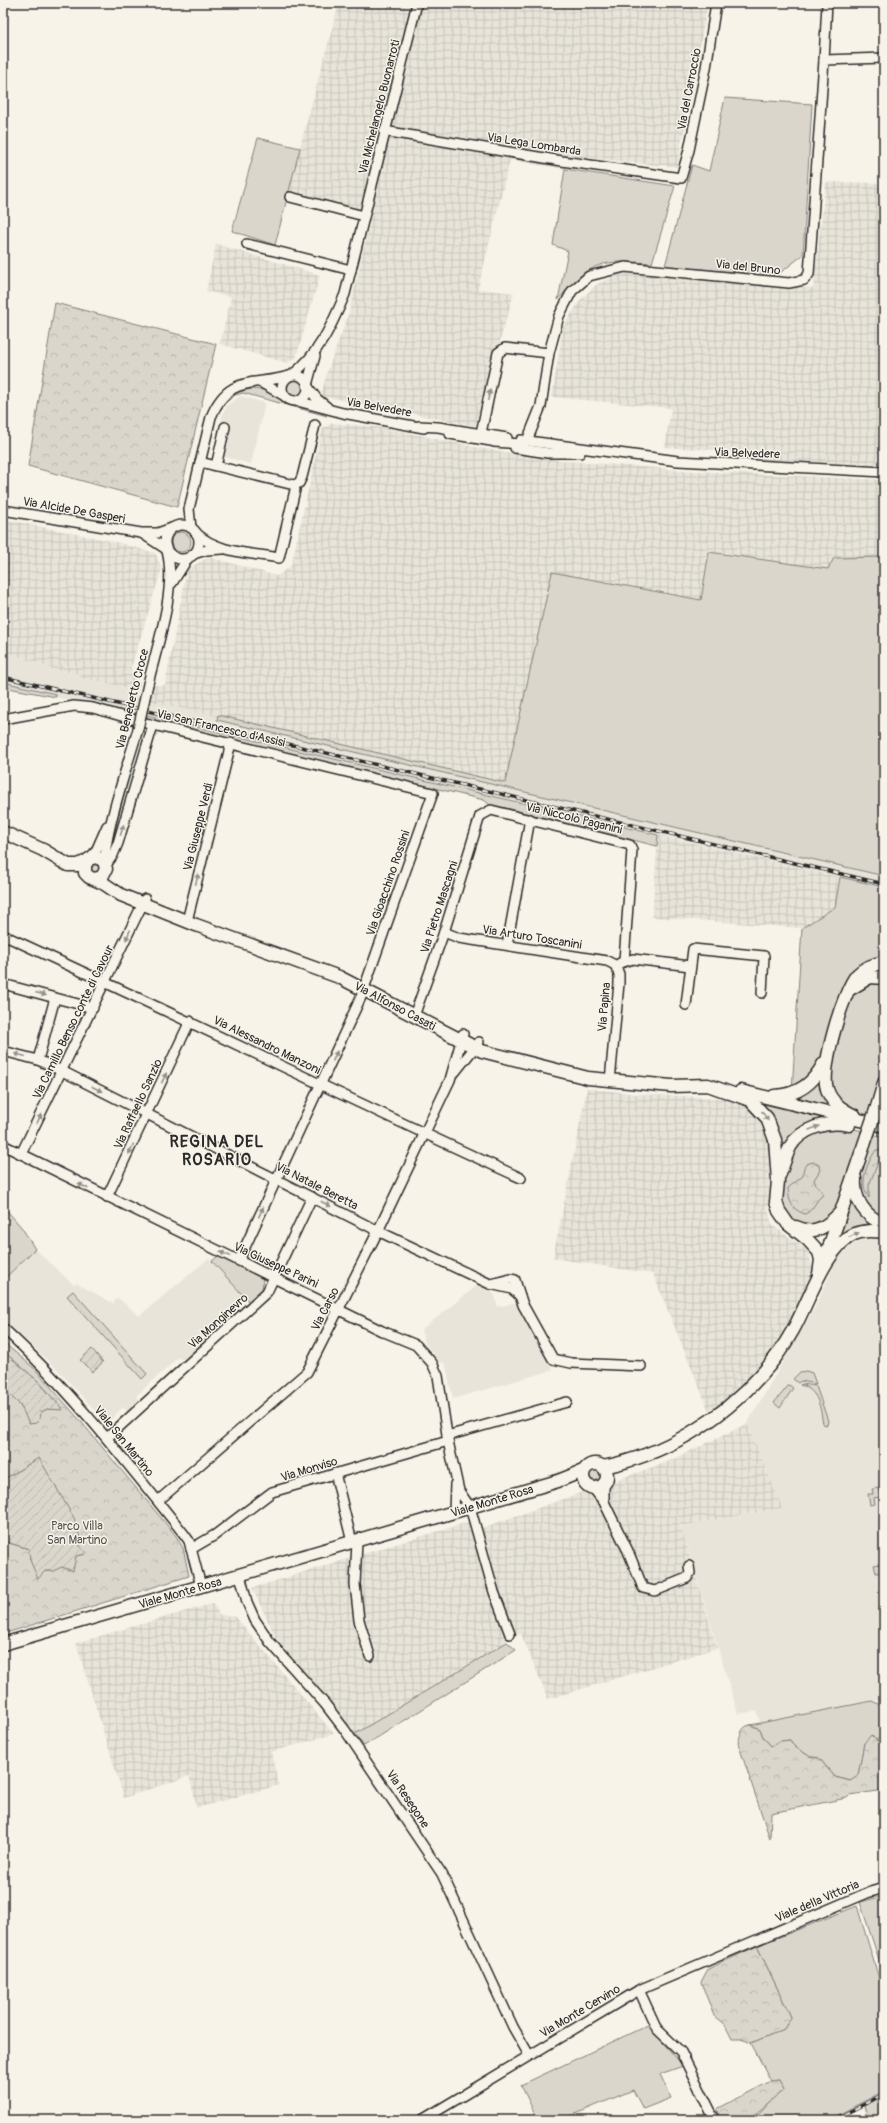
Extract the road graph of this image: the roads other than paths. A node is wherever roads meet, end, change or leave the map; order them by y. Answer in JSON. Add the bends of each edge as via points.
{"nodes":[{"id":1,"x":416,"y":3,"type":"edge"},
{"id":2,"x":716,"y":3,"type":"edge"},
{"id":3,"x":827,"y":3,"type":"edge"},
{"id":4,"x":884,"y":58,"type":"edge"},
{"id":5,"x":824,"y":60,"type":"junction"},
{"id":6,"x":384,"y":131,"type":"junction"},
{"id":7,"x":680,"y":178,"type":"joint"},
{"id":8,"x":290,"y":197,"type":"dead end"},
{"id":9,"x":364,"y":216,"type":"junction"},
{"id":10,"x":247,"y":244,"type":"dead end"},
{"id":11,"x":351,"y":270,"type":"junction"},
{"id":12,"x":318,"y":349,"type":"junction"},
{"id":13,"x":549,"y":354,"type":"junction"},
{"id":14,"x":290,"y":376,"type":"junction"},
{"id":15,"x":260,"y":382,"type":"junction"},
{"id":16,"x":308,"y":386,"type":"junction"},
{"id":17,"x":285,"y":396,"type":"junction"},
{"id":18,"x":297,"y":401,"type":"junction"},
{"id":19,"x":334,"y":411,"type":"junction"},
{"id":20,"x":315,"y":425,"type":"dead end"},
{"id":21,"x":419,"y":426,"type":"junction"},
{"id":22,"x":225,"y":427,"type":"dead end"},
{"id":23,"x":481,"y":433,"type":"junction"},
{"id":24,"x":462,"y":436,"type":"junction"},
{"id":25,"x":527,"y":441,"type":"junction"},
{"id":26,"x":494,"y":442,"type":"junction"},
{"id":27,"x":561,"y":453,"type":"junction"},
{"id":28,"x":609,"y":453,"type":"junction"},
{"id":29,"x":200,"y":462,"type":"junction"},
{"id":30,"x":216,"y":466,"type":"junction"},
{"id":31,"x":884,"y":472,"type":"edge"},
{"id":32,"x":295,"y":490,"type":"dead end"},
{"id":33,"x":189,"y":509,"type":"junction"},
{"id":34,"x":3,"y":510,"type":"edge"},
{"id":35,"x":174,"y":527,"type":"junction"},
{"id":36,"x":193,"y":530,"type":"junction"},
{"id":37,"x":141,"y":533,"type":"junction"},
{"id":38,"x":224,"y":548,"type":"junction"},
{"id":39,"x":167,"y":550,"type":"junction"},
{"id":40,"x":190,"y":556,"type":"junction"},
{"id":41,"x":171,"y":584,"type":"junction"},
{"id":42,"x":3,"y":719,"type":"edge"},
{"id":43,"x":154,"y":725,"type":"junction"},
{"id":44,"x":231,"y":743,"type":"junction"},
{"id":45,"x":432,"y":793,"type":"joint"},
{"id":46,"x":491,"y":810,"type":"joint"},
{"id":47,"x":112,"y":818,"type":"junction"},
{"id":48,"x":530,"y":819,"type":"junction"},
{"id":49,"x":3,"y":832,"type":"edge"},
{"id":50,"x":3,"y":841,"type":"edge"},
{"id":51,"x":88,"y":860,"type":"junction"},
{"id":52,"x":106,"y":867,"type":"junction"},
{"id":53,"x":91,"y":878,"type":"junction"},
{"id":54,"x":143,"y":902,"type":"junction"},
{"id":55,"x":188,"y":917,"type":"junction"},
{"id":56,"x":444,"y":932,"type":"junction"},
{"id":57,"x":3,"y":935,"type":"edge"},
{"id":58,"x":507,"y":945,"type":"junction"},
{"id":59,"x":624,"y":961,"type":"junction"},
{"id":60,"x":884,"y":962,"type":"edge"},
{"id":61,"x":615,"y":965,"type":"junction"},
{"id":62,"x":690,"y":966,"type":"junction"},
{"id":63,"x":884,"y":978,"type":"edge"},
{"id":64,"x":106,"y":982,"type":"junction"},
{"id":65,"x":3,"y":984,"type":"edge"},
{"id":66,"x":365,"y":985,"type":"junction"},
{"id":67,"x":848,"y":991,"type":"junction"},
{"id":68,"x":762,"y":993,"type":"dead end"},
{"id":69,"x":55,"y":998,"type":"junction"},
{"id":70,"x":686,"y":1005,"type":"dead end"},
{"id":71,"x":93,"y":1008,"type":"junction"},
{"id":72,"x":415,"y":1012,"type":"junction"},
{"id":73,"x":190,"y":1021,"type":"junction"},
{"id":74,"x":463,"y":1038,"type":"junction"},
{"id":75,"x":477,"y":1044,"type":"junction"},
{"id":76,"x":3,"y":1051,"type":"edge"},
{"id":77,"x":827,"y":1058,"type":"junction"},
{"id":78,"x":38,"y":1060,"type":"junction"},
{"id":79,"x":62,"y":1071,"type":"junction"},
{"id":80,"x":610,"y":1078,"type":"junction"},
{"id":81,"x":450,"y":1080,"type":"junction"},
{"id":82,"x":322,"y":1085,"type":"junction"},
{"id":83,"x":708,"y":1085,"type":"junction"},
{"id":84,"x":884,"y":1085,"type":"edge"},
{"id":85,"x":766,"y":1096,"type":"junction"},
{"id":86,"x":147,"y":1114,"type":"junction"},
{"id":87,"x":884,"y":1126,"type":"edge"},
{"id":88,"x":867,"y":1129,"type":"junction"},
{"id":89,"x":424,"y":1134,"type":"junction"},
{"id":90,"x":884,"y":1135,"type":"edge"},
{"id":91,"x":3,"y":1145,"type":"edge"},
{"id":92,"x":21,"y":1154,"type":"junction"},
{"id":93,"x":857,"y":1164,"type":"junction"},
{"id":94,"x":277,"y":1178,"type":"junction"},
{"id":95,"x":521,"y":1178,"type":"dead end"},
{"id":96,"x":778,"y":1181,"type":"junction"},
{"id":97,"x":107,"y":1197,"type":"junction"},
{"id":98,"x":312,"y":1197,"type":"junction"},
{"id":99,"x":842,"y":1210,"type":"junction"},
{"id":100,"x":788,"y":1224,"type":"junction"},
{"id":101,"x":884,"y":1224,"type":"edge"},
{"id":102,"x":378,"y":1231,"type":"junction"},
{"id":103,"x":884,"y":1232,"type":"edge"},
{"id":104,"x":239,"y":1260,"type":"junction"},
{"id":105,"x":820,"y":1274,"type":"junction"},
{"id":106,"x":273,"y":1276,"type":"junction"},
{"id":107,"x":339,"y":1308,"type":"junction"},
{"id":108,"x":3,"y":1328,"type":"edge"},
{"id":109,"x":641,"y":1366,"type":"dead end"},
{"id":110,"x":566,"y":1402,"type":"dead end"},
{"id":111,"x":107,"y":1438,"type":"junction"},
{"id":112,"x":447,"y":1438,"type":"junction"},
{"id":113,"x":583,"y":1471,"type":"junction"},
{"id":114,"x":335,"y":1473,"type":"junction"},
{"id":115,"x":455,"y":1474,"type":"junction"},
{"id":116,"x":599,"y":1480,"type":"junction"},
{"id":117,"x":558,"y":1481,"type":"junction"},
{"id":118,"x":158,"y":1501,"type":"junction"},
{"id":119,"x":470,"y":1507,"type":"junction"},
{"id":120,"x":454,"y":1512,"type":"junction"},
{"id":121,"x":354,"y":1542,"type":"junction"},
{"id":122,"x":191,"y":1550,"type":"junction"},
{"id":123,"x":689,"y":1566,"type":"dead end"},
{"id":124,"x":240,"y":1575,"type":"junction"},
{"id":125,"x":201,"y":1586,"type":"junction"},
{"id":126,"x":510,"y":1634,"type":"dead end"},
{"id":127,"x":3,"y":1644,"type":"edge"},
{"id":128,"x":370,"y":1656,"type":"dead end"},
{"id":129,"x":884,"y":1888,"type":"edge"},
{"id":130,"x":760,"y":1938,"type":"joint"},
{"id":131,"x":639,"y":1990,"type":"junction"},
{"id":132,"x":529,"y":2055,"type":"junction"},
{"id":133,"x":422,"y":2120,"type":"edge"},
{"id":134,"x":715,"y":2120,"type":"edge"}],
"edges":[{"from":1,"to":6,"type":"street","name":"Via Michelangelo Buonarroti"},
{"from":2,"to":7,"type":"street","name":"Via del Carroccio","via":[[703,83],[689,150]]},
{"from":3,"to":5,"type":"street","name":"Via del Bruno"},
{"from":4,"to":5,"type":"street"},
{"from":5,"to":13,"type":"street","name":"Via del Bruno","via":[[809,274],[804,280],[789,283],[625,267],[606,271],[589,276],[570,295],[559,316]]},
{"from":6,"to":7,"type":"street","name":"Via Lega Lombarda"},
{"from":6,"to":9,"type":"street","name":"Via Michelangelo Buonarroti"},
{"from":8,"to":9,"type":"street"},
{"from":9,"to":11,"type":"street","name":"Via Michelangelo Buonarroti"},
{"from":10,"to":11,"type":"street"},
{"from":11,"to":12,"type":"street","name":"Via Michelangelo Buonarroti","via":[[335,319]]},
{"from":12,"to":14,"type":"street","name":"Via Michelangelo Buonarroti"},
{"from":12,"to":16,"type":"street","name":"Via Michelangelo Buonarroti","via":[[310,369]]},
{"from":23,"to":13,"type":"street","one_way":true,"via":[[498,353],[505,348]]},
{"from":13,"to":25,"type":"street","name":"Via del Bruno","via":[[541,406]]},
{"from":14,"to":15,"type":"street"},
{"from":14,"to":16,"type":"street","via":[[300,376]]},
{"from":14,"to":17,"type":"street","via":[[282,384]]},
{"from":15,"to":17,"type":"street"},
{"from":15,"to":29,"type":"street","via":[[234,386],[224,394],[211,417]]},
{"from":16,"to":18,"type":"street","via":[[305,396]]},
{"from":16,"to":19,"type":"street","name":"Via Belvedere","via":[[320,402]]},
{"from":17,"to":18,"type":"street"},
{"from":18,"to":19,"type":"street","name":"Via Belvedere"},
{"from":19,"to":21,"type":"street","name":"Via Belvedere"},
{"from":20,"to":30,"type":"street","via":[[299,483],[294,485]]},
{"from":21,"to":23,"type":"street","name":"Via Belvedere"},
{"from":21,"to":24,"type":"street","name":"Via Belvedere"},
{"from":22,"to":30,"type":"street"},
{"from":23,"to":24,"type":"street","name":"Via Belvedere","via":[[476,436]]},
{"from":23,"to":25,"type":"street","name":"Via Belvedere"},
{"from":24,"to":26,"type":"street","name":"Via Belvedere"},
{"from":25,"to":26,"type":"street","via":[[522,444]]},
{"from":25,"to":27,"type":"street","via":[[532,446]]},
{"from":25,"to":28,"type":"street","name":"Via Belvedere"},
{"from":26,"to":27,"type":"street","name":"Via Belvedere","via":[[531,451]]},
{"from":27,"to":28,"type":"street","name":"Via Belvedere"},
{"from":28,"to":31,"type":"street","name":"Via Belvedere","via":[[690,462]]},
{"from":29,"to":30,"type":"street"},
{"from":29,"to":33,"type":"street"},
{"from":32,"to":38,"type":"street","via":[[279,558]]},
{"from":33,"to":35,"type":"street"},
{"from":33,"to":36,"type":"street"},
{"from":34,"to":37,"type":"street","name":"Via Alcide De Gasperi"},
{"from":35,"to":36,"type":"street","via":[[182,525]]},
{"from":35,"to":37,"type":"street","name":"Via Alcide De Gasperi","via":[[158,532]]},
{"from":35,"to":39,"type":"street","via":[[168,532],[165,540]]},
{"from":36,"to":38,"type":"street","via":[[201,537]]},
{"from":36,"to":40,"type":"street","via":[[198,545]]},
{"from":37,"to":39,"type":"street","name":"Via Alcide De Gasperi"},
{"from":38,"to":40,"type":"street","via":[[206,550]]},
{"from":39,"to":40,"type":"street","via":[[179,559]]},
{"from":39,"to":41,"type":"street","name":"Via Benedetto Croce","via":[[171,565]]},
{"from":40,"to":41,"type":"street","name":"Via Benedetto Croce"},
{"from":41,"to":47,"type":"street","name":"Via Benedetto Croce","bridge":true,"via":[[138,729]]},
{"from":42,"to":43,"type":"street","name":"Via San Francesco d'Assisi","via":[[74,706],[113,712]]},
{"from":43,"to":44,"type":"street","name":"Via San Francesco d'Assisi"},
{"from":52,"to":43,"type":"street","one_way":true,"via":[[118,843]]},
{"from":44,"to":45,"type":"street","name":"Via San Francesco d'Assisi"},
{"from":55,"to":44,"type":"street","name":"Via Giuseppe Verdi","one_way":true},
{"from":45,"to":66,"type":"street","name":"Via Gioacchino Rossini"},
{"from":46,"to":48,"type":"street","name":"Via Niccolò Paganini"},
{"from":46,"to":56,"type":"street","name":"Via Pietro Mascagni","via":[[480,816]]},
{"from":47,"to":51,"type":"street","name":"Via Benedetto Croce","via":[[96,851]]},
{"from":47,"to":52,"type":"street","name":"Via Benedetto Croce","via":[[105,855]]},
{"from":48,"to":58,"type":"street"},
{"from":48,"to":59,"type":"street","name":"Via Niccolò Paganini","via":[[630,845],[632,850]]},
{"from":49,"to":51,"type":"main road","via":[[68,865],[78,865]]},
{"from":50,"to":53,"type":"main road","name":"Via Alfonso Casati"},
{"from":51,"to":52,"type":"main road","via":[[99,858]]},
{"from":51,"to":53,"type":"main road","via":[[84,869]]},
{"from":52,"to":53,"type":"main road","via":[[102,877]]},
{"from":52,"to":54,"type":"main road","name":"Via Alfonso Casati","via":[[110,878],[118,886]]},
{"from":53,"to":54,"type":"main road","name":"Via Alfonso Casati","via":[[117,893]]},
{"from":54,"to":55,"type":"main road","name":"Via Alfonso Casati"},
{"from":54,"to":64,"type":"street","name":"Via Camillo Benso conte di Cavour","one_way":true},
{"from":54,"to":66,"type":"main road","name":"Via Alfonso Casati","via":[[209,930]]},
{"from":55,"to":66,"type":"main road","name":"Via Alfonso Casati","via":[[323,963]]},
{"from":56,"to":58,"type":"street","name":"Via Arturo Toscanini","via":[[459,938]]},
{"from":56,"to":72,"type":"street","name":"Via Pietro Mascagni"},
{"from":57,"to":64,"type":"street","name":"Via Alessandro Manzoni"},
{"from":58,"to":61,"type":"street","name":"Via Arturo Toscanini","via":[[607,961]]},
{"from":59,"to":61,"type":"street","name":"Via Papina"},
{"from":59,"to":62,"type":"street","name":"Via Papina","via":[[633,959]]},
{"from":60,"to":67,"type":"main road","via":[[859,973]]},
{"from":61,"to":80,"type":"street","name":"Via Papina","via":[[619,983]]},
{"from":62,"to":68,"type":"street","via":[[692,949],[764,956]]},
{"from":62,"to":70,"type":"street"},
{"from":63,"to":67,"type":"main road","via":[[870,977]]},
{"from":64,"to":71,"type":"street","name":"Via Camillo Benso conte di Cavour"},
{"from":64,"to":73,"type":"street","name":"Via Alessandro Manzoni"},
{"from":65,"to":69,"type":"street","one_way":true},
{"from":66,"to":72,"type":"main road","name":"Via Alfonso Casati"},
{"from":82,"to":66,"type":"street","name":"Via Gioacchino Rossini","one_way":true},
{"from":67,"to":77,"type":"main road"},
{"from":69,"to":71,"type":"street"},
{"from":69,"to":78,"type":"street"},
{"from":71,"to":79,"type":"street","name":"Via Camillo Benso conte di Cavour"},
{"from":72,"to":74,"type":"main road","name":"Via Alfonso Casati"},
{"from":73,"to":82,"type":"street","name":"Via Alessandro Manzoni"},
{"from":86,"to":73,"type":"street","name":"Via Raffaello Sanzio","one_way":true},
{"from":74,"to":75,"type":"main road","name":"Via Alfonso Casati"},
{"from":74,"to":81,"type":"street","name":"Via Carso"},
{"from":75,"to":80,"type":"main road","name":"Via Alfonso Casati","via":[[499,1056],[566,1074]]},
{"from":75,"to":81,"type":"street","name":"Via Carso"},
{"from":78,"to":76,"type":"street","name":"Via Natale Beretta","one_way":true},
{"from":77,"to":85,"type":"main road","via":[[816,1077],[802,1089],[789,1094]]},
{"from":77,"to":88,"type":"main road","via":[[825,1078],[830,1097]]},
{"from":78,"to":79,"type":"street","name":"Via Natale Beretta"},
{"from":79,"to":86,"type":"street","name":"Via Natale Beretta","one_way":true},
{"from":92,"to":79,"type":"street","name":"Via Camillo Benso conte di Cavour","one_way":true},
{"from":80,"to":83,"type":"main road","name":"Via Alfonso Casati","via":[[672,1086]]},
{"from":81,"to":89,"type":"street","name":"Via Carso"},
{"from":82,"to":89,"type":"street","name":"Via Alessandro Manzoni"},
{"from":82,"to":94,"type":"street","name":"Via Gioacchino Rossini"},
{"from":83,"to":85,"type":"main road","name":"Via Alfonso Casati"},
{"from":83,"to":96,"type":"main road","one_way":true,"via":[[750,1100],[767,1118],[775,1140]]},
{"from":84,"to":88,"type":"main road","bridge":true},
{"from":85,"to":88,"type":"main road","name":"Via Alfonso Casati","via":[[844,1118]]},
{"from":86,"to":94,"type":"street","name":"Via Natale Beretta"},
{"from":86,"to":97,"type":"street","name":"Via Raffaello Sanzio","one_way":true},
{"from":87,"to":88,"type":"main road"},
{"from":88,"to":90,"type":"main road"},
{"from":88,"to":93,"type":"main road"},
{"from":96,"to":88,"type":"main road","one_way":true,"via":[[791,1146],[808,1130],[834,1123]]},
{"from":89,"to":95,"type":"street","name":"Via Alessandro Manzoni"},
{"from":89,"to":102,"type":"street","name":"Via Carso"},
{"from":91,"to":92,"type":"street","name":"Via Giuseppe Parini"},
{"from":97,"to":92,"type":"street","name":"Via Giuseppe Parini","one_way":true},
{"from":93,"to":99,"type":"main road"},
{"from":93,"to":101,"type":"main road","via":[[855,1189],[860,1205],[874,1220]]},
{"from":94,"to":98,"type":"street","name":"Via Natale Beretta"},
{"from":104,"to":94,"type":"street","name":"Via Gioacchino Rossini","one_way":true},
{"from":96,"to":100,"type":"main road","via":[[776,1202]]},
{"from":104,"to":97,"type":"street","name":"Via Giuseppe Parini","one_way":true},
{"from":98,"to":102,"type":"street","name":"Via Natale Beretta","one_way":true},
{"from":98,"to":106,"type":"street","name":"Via Monginevro"},
{"from":99,"to":100,"type":"main road","via":[[828,1225],[818,1230],[800,1230]]},
{"from":99,"to":105,"type":"main road"},
{"from":100,"to":105,"type":"main road","via":[[819,1252]]},
{"from":102,"to":107,"type":"street","name":"Via Carso"},
{"from":102,"to":109,"type":"street","name":"Via Natale Beretta","via":[[490,1284],[512,1289],[520,1296],[553,1359]]},
{"from":105,"to":103,"type":"main road","one_way":true,"via":[[838,1247],[849,1237],[863,1232]]},
{"from":104,"to":106,"type":"street","name":"Via Giuseppe Parini"},
{"from":105,"to":116,"type":"main road","name":"Viale Monte Rosa","via":[[792,1332],[762,1374],[735,1402],[684,1437],[626,1462]]},
{"from":106,"to":107,"type":"street","name":"Via Giuseppe Parini"},
{"from":106,"to":111,"type":"street","name":"Via Monginevro","via":[[267,1292]]},
{"from":107,"to":112,"type":"street","name":"Via Giuseppe Parini","via":[[382,1331],[410,1342],[423,1352],[438,1376]]},
{"from":107,"to":118,"type":"street","name":"Via Carso","via":[[307,1372]]},
{"from":108,"to":111,"type":"street","name":"Viale San Martino","via":[[39,1361]]},
{"from":110,"to":112,"type":"street","name":"Via Monviso"},
{"from":111,"to":118,"type":"street","name":"Viale San Martino"},
{"from":112,"to":114,"type":"street","name":"Via Monviso"},
{"from":112,"to":115,"type":"street","name":"Via Giuseppe Parini"},
{"from":113,"to":116,"type":"main road","via":[[583,1478]]},
{"from":113,"to":116,"type":"main road","name":"Viale Monte Rosa","via":[[591,1464],[597,1464]]},
{"from":113,"to":117,"type":"main road","name":"Viale Monte Rosa"},
{"from":114,"to":121,"type":"street"},
{"from":114,"to":122,"type":"street","name":"Via Monviso","via":[[272,1492]]},
{"from":115,"to":119,"type":"street","name":"Via Giuseppe Parini","via":[[459,1492]]},
{"from":115,"to":120,"type":"street","name":"Via Giuseppe Parini"},
{"from":116,"to":117,"type":"main road","name":"Viale Monte Rosa"},
{"from":116,"to":123,"type":"street","via":[[604,1502],[643,1588],[655,1591],[687,1578],[690,1573]]},
{"from":117,"to":119,"type":"main road","name":"Viale Monte Rosa"},
{"from":118,"to":122,"type":"street","name":"Viale San Martino","via":[[184,1534]]},
{"from":119,"to":120,"type":"main road","name":"Viale Monte Rosa"},
{"from":119,"to":126,"type":"street","name":"Via Giuseppe Parini","via":[[494,1592]]},
{"from":120,"to":121,"type":"main road","name":"Viale Monte Rosa"},
{"from":121,"to":124,"type":"main road","name":"Viale Monte Rosa"},
{"from":121,"to":128,"type":"street","via":[[359,1620]]},
{"from":122,"to":125,"type":"street","name":"Viale San Martino"},
{"from":124,"to":125,"type":"main road","name":"Viale Monte Rosa"},
{"from":124,"to":132,"type":"street","name":"Via Resegone","via":[[255,1620],[270,1642],[345,1730],[442,1874],[513,2027]]},
{"from":125,"to":127,"type":"main road","name":"Viale Monte Rosa"},
{"from":129,"to":130,"type":"street","name":"Viale della Vittoria"},
{"from":130,"to":131,"type":"street","name":"Via Monte Cervino"},
{"from":131,"to":132,"type":"street","name":"Via Monte Cervino"},
{"from":131,"to":134,"type":"street","via":[[657,2029],[681,2052]]},
{"from":132,"to":133,"type":"street","name":"Via Monte Cervino"}]}
